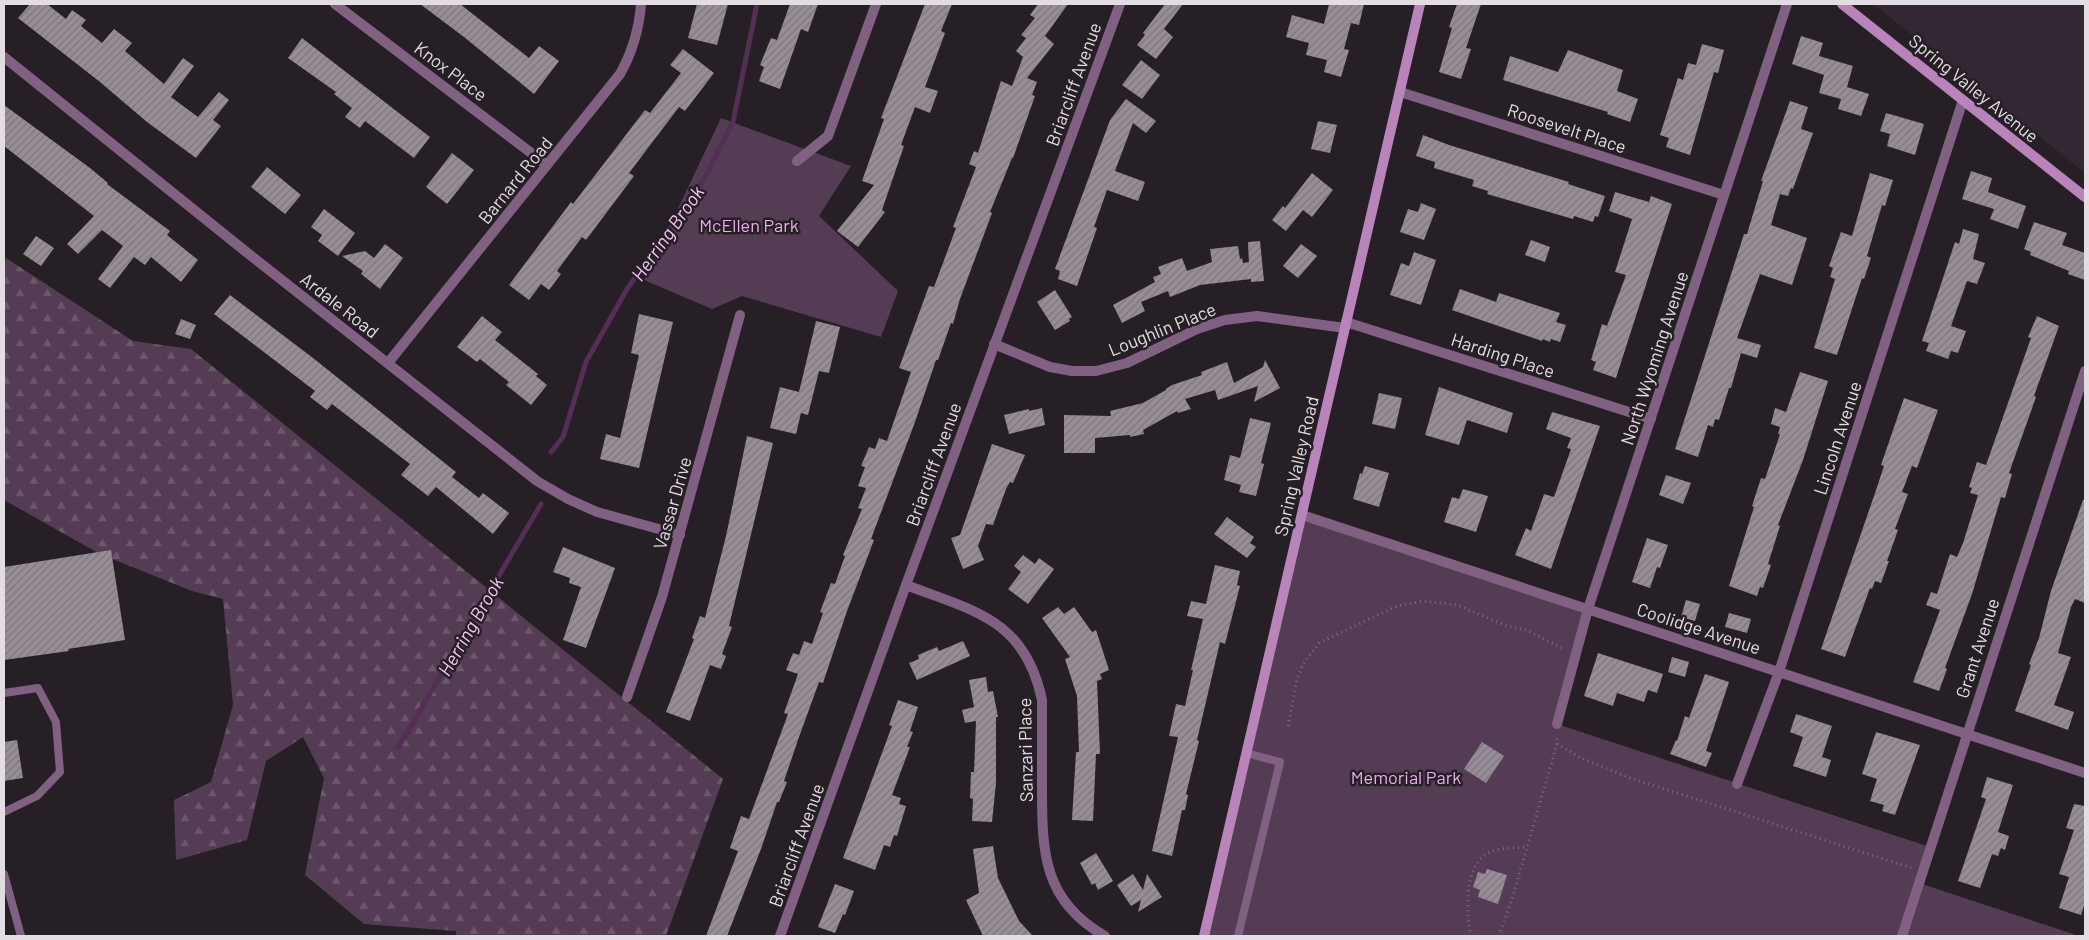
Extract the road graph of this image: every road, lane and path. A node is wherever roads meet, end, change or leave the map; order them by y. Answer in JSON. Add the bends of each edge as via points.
{"nodes":[{"id":1,"x":335,"y":4,"type":"edge"},
{"id":2,"x":641,"y":4,"type":"edge"},
{"id":3,"x":876,"y":4,"type":"edge"},
{"id":4,"x":1120,"y":4,"type":"edge"},
{"id":5,"x":1420,"y":4,"type":"edge"},
{"id":6,"x":1787,"y":4,"type":"edge"},
{"id":7,"x":1842,"y":4,"type":"edge"},
{"id":8,"x":4,"y":57,"type":"edge"},
{"id":9,"x":1400,"y":92,"type":"junction"},
{"id":10,"x":1963,"y":100,"type":"junction"},
{"id":11,"x":797,"y":161,"type":"dead end"},
{"id":12,"x":547,"y":165,"type":"junction"},
{"id":13,"x":1724,"y":195,"type":"junction"},
{"id":14,"x":2085,"y":197,"type":"edge"},
{"id":15,"x":740,"y":315,"type":"dead end"},
{"id":16,"x":1346,"y":325,"type":"junction"},
{"id":17,"x":994,"y":344,"type":"junction"},
{"id":18,"x":388,"y":363,"type":"junction"},
{"id":19,"x":2085,"y":371,"type":"edge"},
{"id":20,"x":1650,"y":419,"type":"junction"},
{"id":21,"x":1302,"y":515,"type":"junction"},
{"id":22,"x":680,"y":535,"type":"junction"},
{"id":23,"x":906,"y":585,"type":"junction"},
{"id":24,"x":1588,"y":609,"type":"junction"},
{"id":25,"x":1576,"y":654,"type":"junction"},
{"id":26,"x":1779,"y":672,"type":"junction"},
{"id":27,"x":4,"y":693,"type":"edge"},
{"id":28,"x":627,"y":696,"type":"dead end"},
{"id":29,"x":1557,"y":724,"type":"joint"},
{"id":30,"x":1288,"y":726,"type":"dead end"},
{"id":31,"x":1966,"y":734,"type":"junction"},
{"id":32,"x":1557,"y":744,"type":"junction"},
{"id":33,"x":1246,"y":753,"type":"junction"},
{"id":34,"x":2085,"y":773,"type":"edge"},
{"id":35,"x":1737,"y":784,"type":"dead end"},
{"id":36,"x":4,"y":812,"type":"edge"},
{"id":37,"x":1527,"y":846,"type":"junction"},
{"id":38,"x":1923,"y":871,"type":"junction"},
{"id":39,"x":4,"y":874,"type":"edge"},
{"id":40,"x":21,"y":936,"type":"edge"},
{"id":41,"x":780,"y":936,"type":"edge"},
{"id":42,"x":1105,"y":936,"type":"edge"},
{"id":43,"x":1204,"y":936,"type":"edge"},
{"id":44,"x":1238,"y":936,"type":"edge"},
{"id":45,"x":1471,"y":936,"type":"edge"},
{"id":46,"x":1499,"y":936,"type":"edge"},
{"id":47,"x":1902,"y":936,"type":"edge"}],
"edges":[{"from":1,"to":12,"type":"street","name":"Knox Place"},
{"from":2,"to":12,"type":"street","name":"Barnard Road","via":[[638,32],[620,74]]},
{"from":3,"to":11,"type":"street","via":[[828,136]]},
{"from":4,"to":17,"type":"street","name":"Briarcliff Avenue"},
{"from":5,"to":9,"type":"street","name":"Spring Valley Road"},
{"from":6,"to":13,"type":"street","name":"North Wyoming Avenue"},
{"from":7,"to":10,"type":"street","name":"Spring Valley Avenue"},
{"from":8,"to":18,"type":"street","name":"Ardale Road"},
{"from":9,"to":13,"type":"street","name":"Roosevelt Place"},
{"from":9,"to":16,"type":"street","name":"Spring Valley Road"},
{"from":10,"to":14,"type":"street","name":"Spring Valley Avenue"},
{"from":10,"to":26,"type":"street","name":"Lincoln Avenue"},
{"from":12,"to":18,"type":"street","name":"Barnard Road"},
{"from":13,"to":20,"type":"street","name":"North Wyoming Avenue"},
{"from":15,"to":22,"type":"street","name":"Vassar Drive"},
{"from":16,"to":17,"type":"street","name":"Loughlin Place","via":[[1256,316],[1225,320],[1127,363],[1096,371],[1050,367]]},
{"from":16,"to":20,"type":"street","name":"Harding Place"},
{"from":16,"to":21,"type":"street","name":"Spring Valley Road"},
{"from":17,"to":23,"type":"street","name":"Briarcliff Avenue"},
{"from":18,"to":22,"type":"street","name":"Ardale Road","via":[[537,481],[597,512]]},
{"from":19,"to":31,"type":"street","name":"Grant Avenue"},
{"from":20,"to":24,"type":"street","name":"North Wyoming Avenue"},
{"from":21,"to":24,"type":"street","name":"Coolidge Avenue"},
{"from":21,"to":33,"type":"street","name":"Spring Valley Road"},
{"from":22,"to":28,"type":"street","name":"Vassar Drive"},
{"from":23,"to":41,"type":"street","name":"Briarcliff Avenue"},
{"from":23,"to":42,"type":"street","name":"Sanzari Place","via":[[981,613],[1005,630],[1028,658],[1042,700],[1042,837],[1045,860],[1064,901],[1083,921]]},
{"from":24,"to":25,"type":"street","name":"North Wyoming Avenue"},
{"from":24,"to":26,"type":"street","name":"Coolidge Avenue"},
{"from":25,"to":29,"type":"street","name":"North Wyoming Avenue"},
{"from":25,"to":30,"type":"path","via":[[1526,630],[1507,626],[1458,605],[1423,601],[1397,606],[1319,643],[1297,680]]},
{"from":26,"to":31,"type":"street","name":"Coolidge Avenue"},
{"from":26,"to":35,"type":"street","name":"Lincoln Avenue"},
{"from":27,"to":36,"type":"lane","via":[[38,688],[56,722],[60,772],[37,796]]},
{"from":29,"to":32,"type":"path"},
{"from":31,"to":34,"type":"street","name":"Coolidge Avenue"},
{"from":31,"to":38,"type":"street","name":"Grant Avenue"},
{"from":32,"to":37,"type":"path"},
{"from":32,"to":38,"type":"path","via":[[1581,758],[1630,778]]},
{"from":33,"to":43,"type":"street","name":"Spring Valley Road"},
{"from":33,"to":44,"type":"lane","via":[[1280,762]]},
{"from":37,"to":45,"type":"path","via":[[1485,855],[1475,868],[1467,895]]},
{"from":37,"to":46,"type":"path"},
{"from":38,"to":47,"type":"street","name":"Grant Avenue"},
{"from":39,"to":40,"type":"lane"}]}
